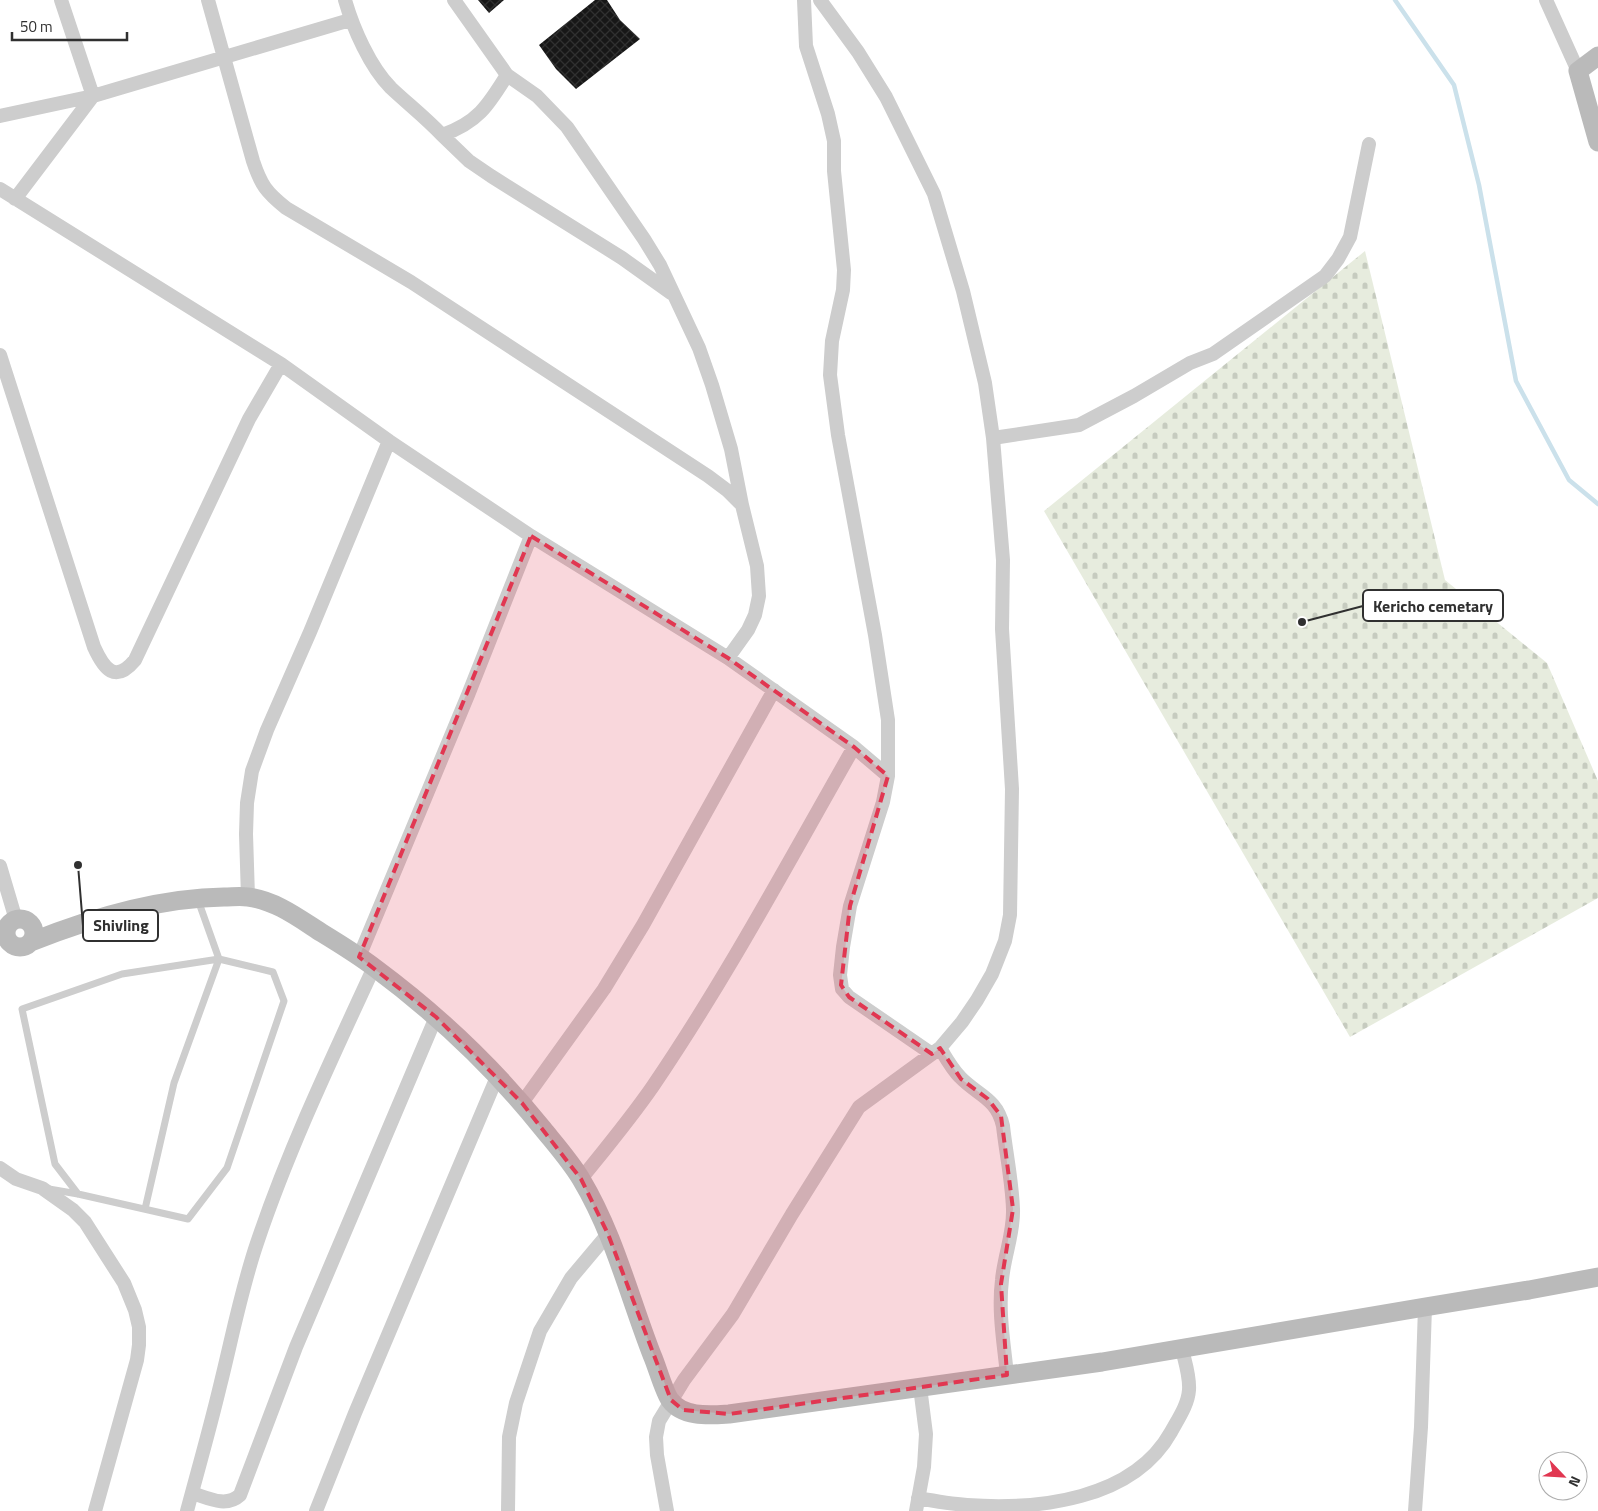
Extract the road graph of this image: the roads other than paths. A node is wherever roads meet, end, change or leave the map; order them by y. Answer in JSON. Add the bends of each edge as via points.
{"nodes":[{"id":1,"x":61,"y":0,"type":"edge"},
{"id":2,"x":208,"y":0,"type":"edge"},
{"id":3,"x":345,"y":0,"type":"edge"},
{"id":4,"x":454,"y":0,"type":"edge"},
{"id":5,"x":804,"y":0,"type":"edge"},
{"id":6,"x":820,"y":0,"type":"edge"},
{"id":7,"x":1546,"y":0,"type":"edge"},
{"id":8,"x":350,"y":20,"type":"junction"},
{"id":9,"x":1598,"y":56,"type":"edge"},
{"id":10,"x":224,"y":57,"type":"junction"},
{"id":11,"x":1578,"y":72,"type":"junction"},
{"id":12,"x":507,"y":75,"type":"junction"},
{"id":13,"x":92,"y":96,"type":"junction"},
{"id":14,"x":0,"y":116,"type":"edge"},
{"id":15,"x":442,"y":135,"type":"junction"},
{"id":16,"x":1598,"y":142,"type":"edge"},
{"id":17,"x":1369,"y":144,"type":"dead end"},
{"id":18,"x":0,"y":188,"type":"edge"},
{"id":19,"x":15,"y":198,"type":"junction"},
{"id":20,"x":672,"y":293,"type":"junction"},
{"id":21,"x":0,"y":355,"type":"edge"},
{"id":22,"x":281,"y":364,"type":"junction"},
{"id":23,"x":993,"y":438,"type":"junction"},
{"id":24,"x":389,"y":441,"type":"junction"},
{"id":25,"x":742,"y":505,"type":"junction"},
{"id":26,"x":531,"y":536,"type":"junction"},
{"id":27,"x":728,"y":658,"type":"junction"},
{"id":28,"x":774,"y":690,"type":"junction"},
{"id":29,"x":854,"y":747,"type":"junction"},
{"id":30,"x":888,"y":776,"type":"junction"},
{"id":31,"x":0,"y":866,"type":"edge"},
{"id":32,"x":248,"y":897,"type":"junction"},
{"id":33,"x":197,"y":898,"type":"junction"},
{"id":34,"x":13,"y":924,"type":"edge"},
{"id":35,"x":77,"y":924,"type":"junction"},
{"id":36,"x":16,"y":946,"type":"edge"},
{"id":37,"x":359,"y":957,"type":"junction"},
{"id":38,"x":220,"y":959,"type":"junction"},
{"id":39,"x":374,"y":967,"type":"junction"},
{"id":40,"x":436,"y":1017,"type":"junction"},
{"id":41,"x":936,"y":1051,"type":"junction"},
{"id":42,"x":497,"y":1077,"type":"junction"},
{"id":43,"x":522,"y":1103,"type":"junction"},
{"id":44,"x":0,"y":1168,"type":"edge"},
{"id":45,"x":581,"y":1179,"type":"junction"},
{"id":46,"x":42,"y":1188,"type":"junction"},
{"id":47,"x":78,"y":1194,"type":"junction"},
{"id":48,"x":145,"y":1209,"type":"junction"},
{"id":49,"x":608,"y":1234,"type":"junction"},
{"id":50,"x":1598,"y":1277,"type":"edge"},
{"id":51,"x":1425,"y":1306,"type":"junction"},
{"id":52,"x":1182,"y":1348,"type":"junction"},
{"id":53,"x":1007,"y":1375,"type":"junction"},
{"id":54,"x":920,"y":1387,"type":"junction"},
{"id":55,"x":670,"y":1400,"type":"junction"},
{"id":56,"x":192,"y":1493,"type":"junction"},
{"id":57,"x":917,"y":1505,"type":"edge"},
{"id":58,"x":96,"y":1511,"type":"edge"},
{"id":59,"x":187,"y":1511,"type":"edge"},
{"id":60,"x":316,"y":1511,"type":"edge"},
{"id":61,"x":508,"y":1511,"type":"edge"},
{"id":62,"x":668,"y":1511,"type":"edge"},
{"id":63,"x":1415,"y":1511,"type":"edge"}],
"edges":[{"from":1,"to":13,"type":"street"},
{"from":2,"to":10,"type":"street"},
{"from":3,"to":8,"type":"street"},
{"from":4,"to":12,"type":"street"},
{"from":5,"to":30,"type":"street","via":[[806,46],[834,141],[844,280],[832,341],[830,376],[888,720]]},
{"from":6,"to":23,"type":"street","via":[[886,97],[934,194],[976,341]]},
{"from":7,"to":11,"type":"street"},
{"from":8,"to":10,"type":"street"},
{"from":8,"to":15,"type":"street","via":[[374,65],[390,86]]},
{"from":9,"to":11,"type":"street"},
{"from":10,"to":13,"type":"street"},
{"from":10,"to":25,"type":"street","via":[[253,161],[260,182],[270,195],[286,208],[411,282],[708,476]]},
{"from":11,"to":16,"type":"street"},
{"from":12,"to":15,"type":"street","via":[[491,101],[473,120]]},
{"from":12,"to":20,"type":"street","via":[[541,100],[567,126],[644,239]]},
{"from":13,"to":14,"type":"street"},
{"from":13,"to":19,"type":"street"},
{"from":15,"to":20,"type":"street","via":[[469,161]]},
{"from":17,"to":23,"type":"street","via":[[1350,238],[1325,276],[1213,354],[1190,363],[1079,424]]},
{"from":18,"to":19,"type":"street"},
{"from":19,"to":22,"type":"street"},
{"from":20,"to":25,"type":"street","via":[[699,348],[712,385],[731,449]]},
{"from":21,"to":22,"type":"street","via":[[94,647],[102,664],[113,672],[129,667],[135,660],[249,419]]},
{"from":22,"to":24,"type":"street"},
{"from":23,"to":41,"type":"street","via":[[1003,560],[1002,629],[1012,789],[1010,915],[992,974],[962,1022]]},
{"from":24,"to":26,"type":"street"},
{"from":24,"to":32,"type":"street","via":[[252,771],[247,802]]},
{"from":25,"to":27,"type":"street","via":[[757,566],[759,596],[748,630]]},
{"from":26,"to":27,"type":"street"},
{"from":26,"to":37,"type":"street"},
{"from":27,"to":28,"type":"street"},
{"from":28,"to":29,"type":"street"},
{"from":28,"to":43,"type":"street","via":[[609,981]]},
{"from":29,"to":30,"type":"street"},
{"from":29,"to":45,"type":"street","via":[[722,979],[653,1087]]},
{"from":30,"to":41,"type":"street","via":[[850,906],[841,985],[849,997]]},
{"from":31,"to":34,"type":"street"},
{"from":32,"to":33,"type":"street"},
{"from":32,"to":37,"type":"street","via":[[287,911]]},
{"from":33,"to":35,"type":"street","via":[[162,903]]},
{"from":33,"to":38,"type":"lane"},
{"from":34,"to":35,"type":"street"},
{"from":34,"to":36,"type":"street","via":[[33,928],[33,938]]},
{"from":35,"to":36,"type":"street"},
{"from":37,"to":39,"type":"street"},
{"from":38,"to":47,"type":"lane","via":[[122,974],[22,1009],[55,1164]]},
{"from":38,"to":48,"type":"lane","via":[[174,1083]]},
{"from":38,"to":48,"type":"lane","via":[[273,972],[284,1001],[227,1168],[188,1220]]},
{"from":39,"to":40,"type":"street"},
{"from":39,"to":56,"type":"street","via":[[316,1092],[275,1191],[246,1280]]},
{"from":40,"to":42,"type":"street"},
{"from":40,"to":56,"type":"street","via":[[296,1347],[240,1495],[228,1502]]},
{"from":41,"to":53,"type":"street","via":[[961,1079],[997,1109],[1003,1126],[1013,1209],[1001,1284],[1001,1322]]},
{"from":41,"to":55,"type":"street","via":[[859,1107],[733,1314]]},
{"from":42,"to":43,"type":"street"},
{"from":42,"to":60,"type":"street"},
{"from":43,"to":45,"type":"street"},
{"from":44,"to":46,"type":"street","via":[[16,1179]]},
{"from":45,"to":49,"type":"street"},
{"from":46,"to":47,"type":"lane"},
{"from":46,"to":58,"type":"street","via":[[90,1227],[124,1283],[139,1327],[137,1360]]},
{"from":47,"to":48,"type":"lane"},
{"from":49,"to":55,"type":"street"},
{"from":49,"to":61,"type":"street","via":[[571,1278],[540,1331],[516,1402],[509,1437]]},
{"from":50,"to":51,"type":"street"},
{"from":51,"to":52,"type":"street"},
{"from":51,"to":63,"type":"street"},
{"from":52,"to":53,"type":"street"},
{"from":52,"to":57,"type":"street","via":[[1189,1390],[1181,1415],[1164,1444],[1141,1467],[1109,1487],[1034,1505]]},
{"from":53,"to":54,"type":"street"},
{"from":54,"to":55,"type":"street","via":[[713,1415],[682,1410]]},
{"from":54,"to":57,"type":"street","via":[[926,1434]]},
{"from":55,"to":62,"type":"street","via":[[659,1421],[656,1437]]},
{"from":56,"to":59,"type":"street"}]}
